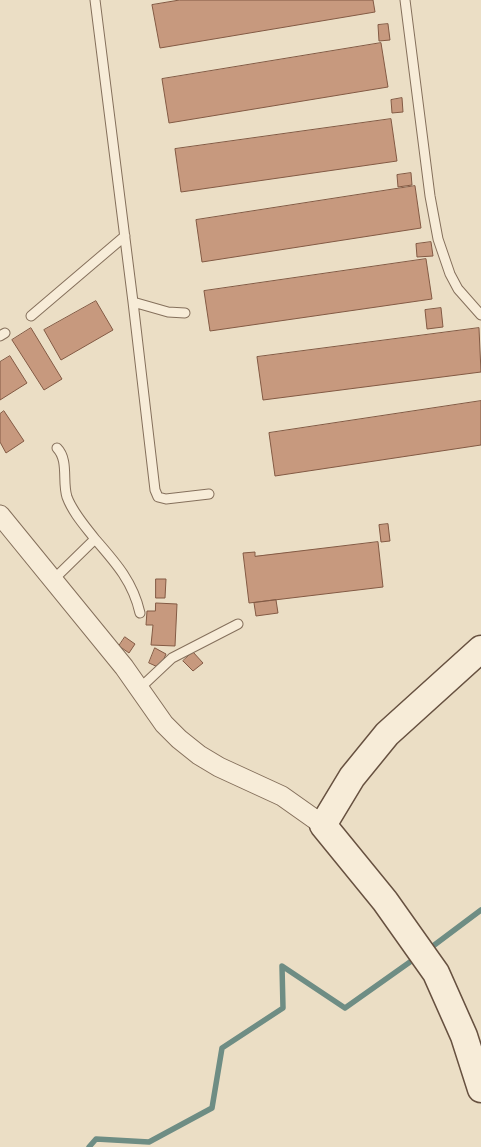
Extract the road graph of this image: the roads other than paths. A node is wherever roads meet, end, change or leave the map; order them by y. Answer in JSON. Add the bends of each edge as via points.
{"nodes":[{"id":1,"x":95,"y":0,"type":"edge"},
{"id":2,"x":405,"y":0,"type":"edge"},
{"id":3,"x":125,"y":236,"type":"junction"},
{"id":4,"x":134,"y":302,"type":"junction"},
{"id":5,"x":186,"y":313,"type":"dead end"},
{"id":6,"x":481,"y":315,"type":"edge"},
{"id":7,"x":31,"y":316,"type":"dead end"},
{"id":8,"x":57,"y":448,"type":"dead end"},
{"id":9,"x":209,"y":494,"type":"dead end"},
{"id":10,"x":0,"y":515,"type":"edge"},
{"id":11,"x":95,"y":540,"type":"junction"},
{"id":12,"x":53,"y":580,"type":"junction"},
{"id":13,"x":140,"y":613,"type":"dead end"},
{"id":14,"x":238,"y":624,"type":"dead end"},
{"id":15,"x":481,"y":649,"type":"edge"},
{"id":16,"x":139,"y":689,"type":"junction"},
{"id":17,"x":323,"y":825,"type":"junction"},
{"id":18,"x":481,"y":1088,"type":"edge"}],
"edges":[{"from":1,"to":3,"type":"lane"},
{"from":2,"to":6,"type":"lane","via":[[438,239],[458,289]]},
{"from":3,"to":4,"type":"lane"},
{"from":3,"to":7,"type":"lane"},
{"from":4,"to":5,"type":"lane","via":[[168,312]]},
{"from":4,"to":9,"type":"lane","via":[[156,494],[166,499]]},
{"from":8,"to":11,"type":"lane","via":[[63,456],[65,489],[70,502]]},
{"from":10,"to":12,"type":"street"},
{"from":11,"to":12,"type":"lane"},
{"from":11,"to":13,"type":"lane","via":[[127,578]]},
{"from":12,"to":16,"type":"street"},
{"from":14,"to":16,"type":"lane","via":[[172,658]]},
{"from":15,"to":17,"type":"street","via":[[387,734],[352,777]]},
{"from":16,"to":17,"type":"street","via":[[164,724],[199,755],[282,796]]},
{"from":17,"to":18,"type":"street","via":[[409,933],[436,973],[464,1036]]}]}
